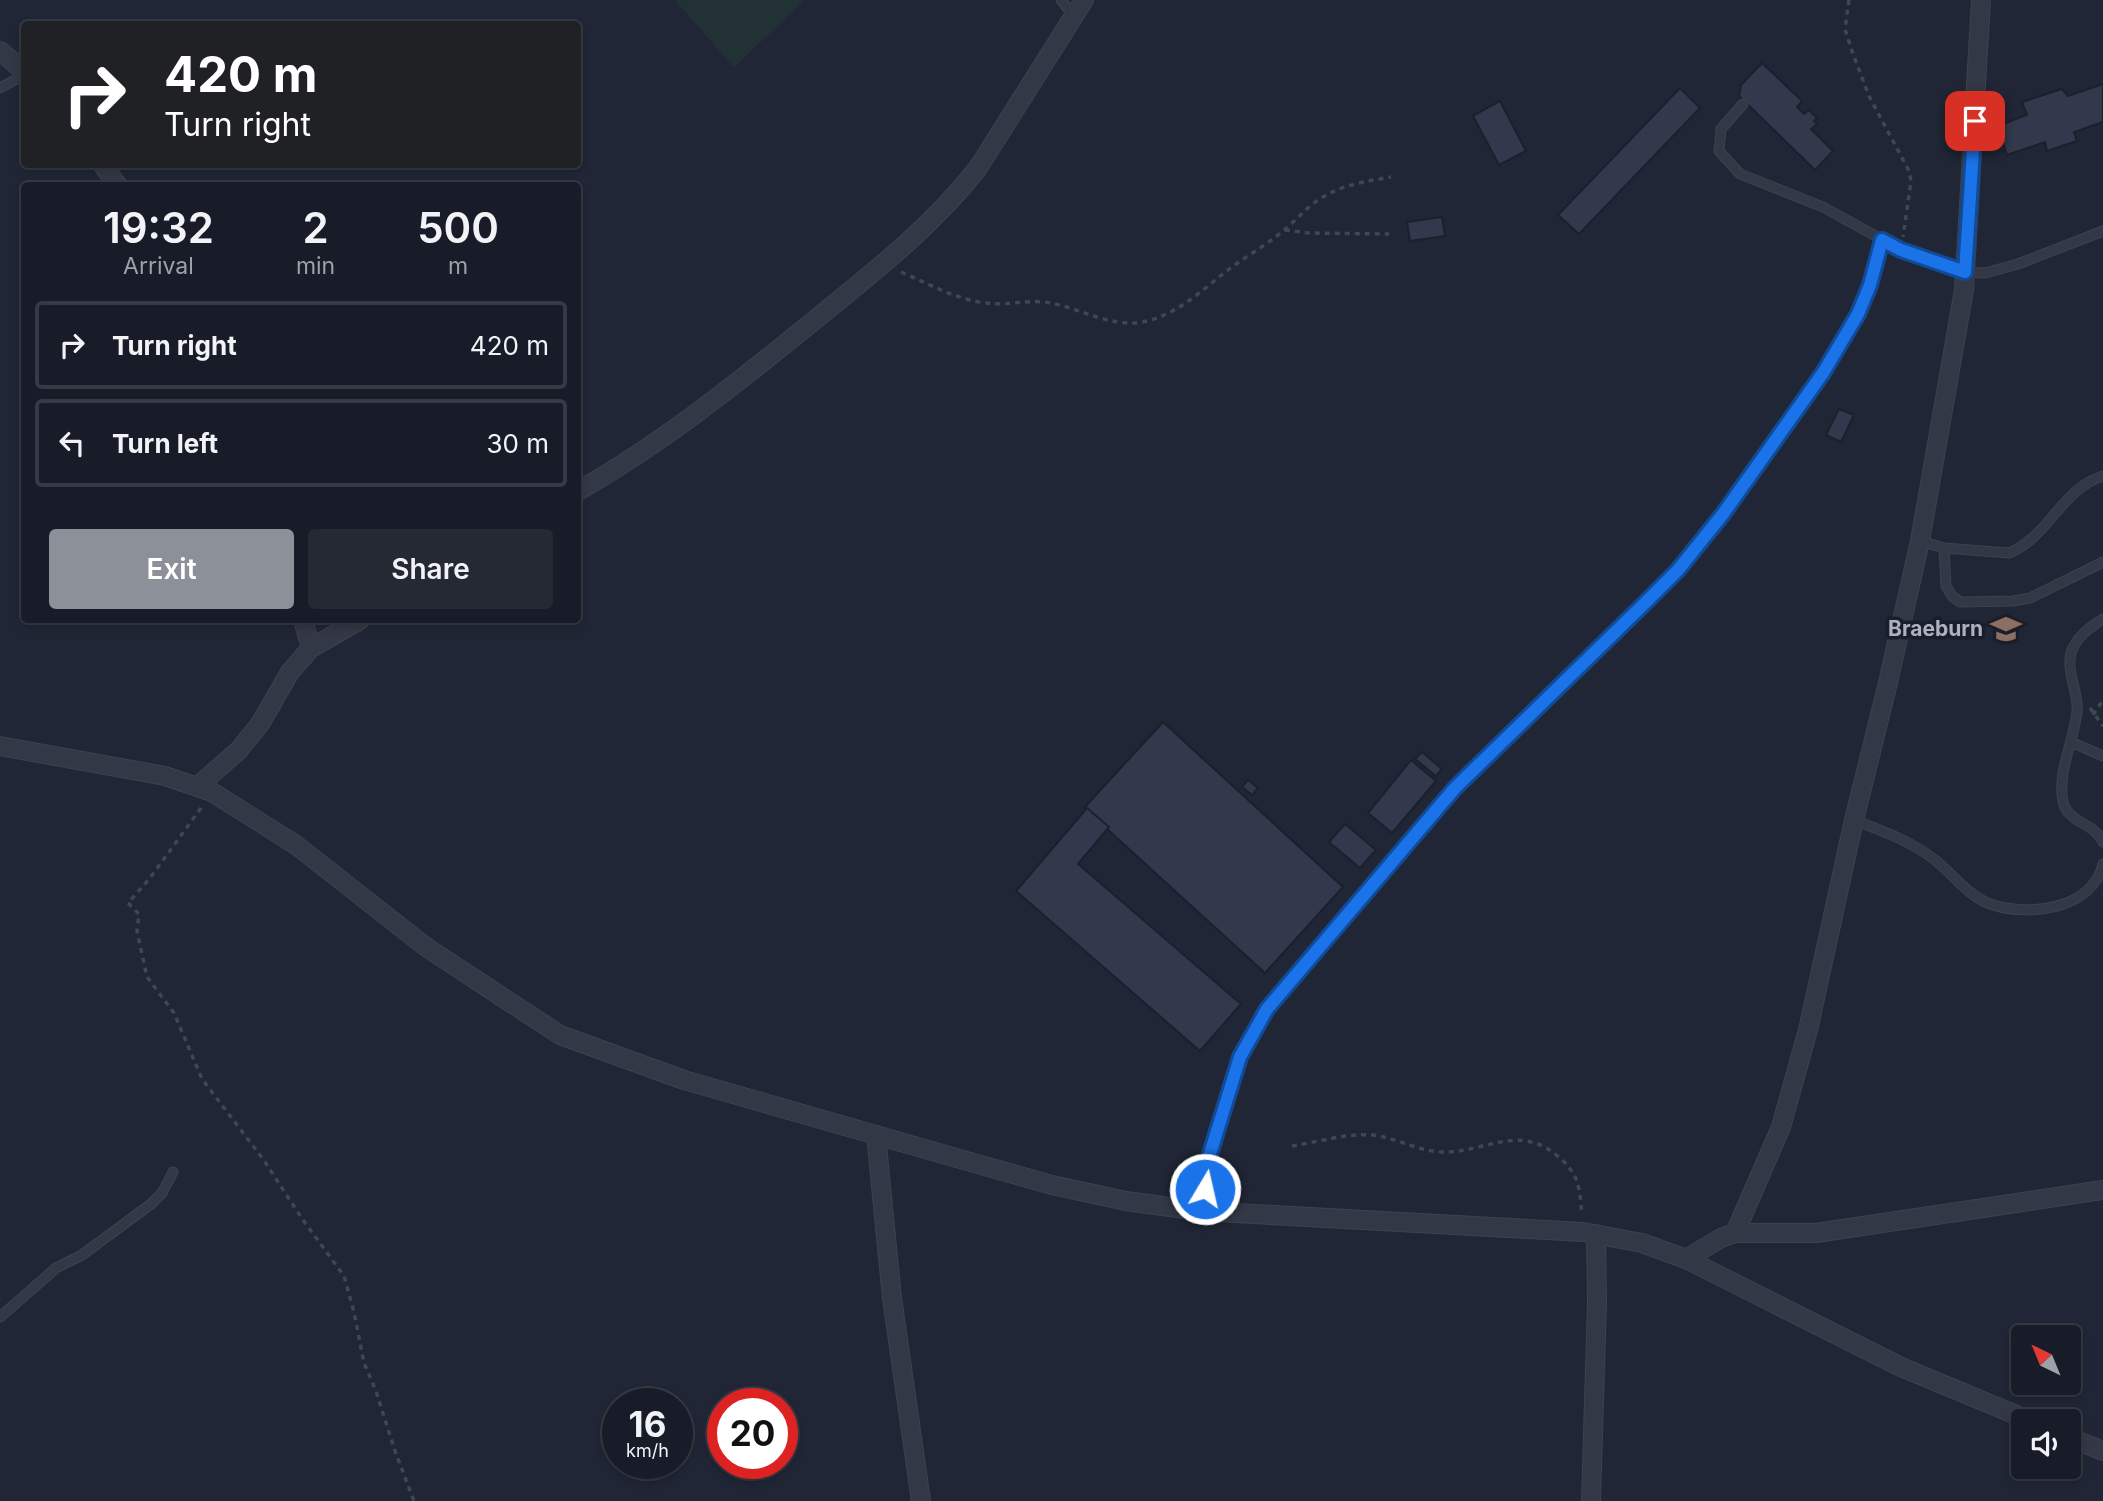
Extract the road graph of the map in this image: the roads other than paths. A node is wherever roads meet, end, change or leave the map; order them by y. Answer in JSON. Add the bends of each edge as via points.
{"nodes":[{"id":1,"x":1060,"y":0,"type":"edge"},
{"id":2,"x":1980,"y":0,"type":"edge"},
{"id":3,"x":1079,"y":8,"type":"edge"},
{"id":4,"x":0,"y":51,"type":"edge"},
{"id":5,"x":21,"y":70,"type":"edge"},
{"id":6,"x":21,"y":75,"type":"edge"},
{"id":7,"x":0,"y":88,"type":"edge"},
{"id":8,"x":1743,"y":104,"type":"dead end"},
{"id":9,"x":2103,"y":231,"type":"edge"},
{"id":10,"x":1882,"y":240,"type":"junction"},
{"id":11,"x":1965,"y":272,"type":"junction"},
{"id":12,"x":2103,"y":476,"type":"edge"},
{"id":13,"x":581,"y":489,"type":"edge"},
{"id":14,"x":1920,"y":541,"type":"junction"},
{"id":15,"x":1944,"y":548,"type":"junction"},
{"id":16,"x":2103,"y":562,"type":"edge"},
{"id":17,"x":2103,"y":619,"type":"edge"},
{"id":18,"x":304,"y":623,"type":"edge"},
{"id":19,"x":355,"y":623,"type":"edge"},
{"id":20,"x":311,"y":648,"type":"junction"},
{"id":21,"x":2071,"y":742,"type":"junction"},
{"id":22,"x":0,"y":746,"type":"edge"},
{"id":23,"x":2103,"y":756,"type":"edge"},
{"id":24,"x":205,"y":789,"type":"junction"},
{"id":25,"x":1854,"y":820,"type":"junction"},
{"id":26,"x":2102,"y":836,"type":"edge"},
{"id":27,"x":2103,"y":864,"type":"edge"},
{"id":28,"x":2099,"y":883,"type":"edge"},
{"id":29,"x":876,"y":1135,"type":"junction"},
{"id":30,"x":173,"y":1172,"type":"dead end"},
{"id":31,"x":2103,"y":1190,"type":"edge"},
{"id":32,"x":1199,"y":1211,"type":"junction"},
{"id":33,"x":1590,"y":1233,"type":"junction"},
{"id":34,"x":1735,"y":1233,"type":"junction"},
{"id":35,"x":1686,"y":1259,"type":"junction"},
{"id":36,"x":0,"y":1317,"type":"edge"},
{"id":37,"x":2011,"y":1413,"type":"edge"},
{"id":38,"x":2081,"y":1442,"type":"edge"},
{"id":39,"x":2103,"y":1451,"type":"edge"},
{"id":40,"x":921,"y":1501,"type":"edge"},
{"id":41,"x":1591,"y":1501,"type":"edge"}],
"edges":[{"from":1,"to":3,"type":"lane"},
{"from":2,"to":11,"type":"street"},
{"from":3,"to":13,"type":"street","via":[[978,168],[952,199],[883,265],[711,404]]},
{"from":4,"to":5,"type":"street"},
{"from":6,"to":7,"type":"lane"},
{"from":8,"to":10,"type":"lane","via":[[1721,130],[1719,151],[1740,174],[1823,207]]},
{"from":9,"to":11,"type":"lane","via":[[2018,264],[1985,273]]},
{"from":10,"to":11,"type":"lane"},
{"from":10,"to":32,"type":"lane","via":[[1870,285],[1851,326],[1723,514],[1678,570],[1455,788],[1267,1009],[1240,1057],[1227,1095]]},
{"from":11,"to":14,"type":"street"},
{"from":12,"to":15,"type":"lane","via":[[2076,491],[2019,549],[1997,553]]},
{"from":14,"to":15,"type":"lane"},
{"from":14,"to":25,"type":"street"},
{"from":15,"to":16,"type":"lane","via":[[1946,586],[1960,603],[2030,598]]},
{"from":17,"to":21,"type":"lane","via":[[2087,629],[2071,655],[2069,666],[2077,697]]},
{"from":18,"to":20,"type":"street"},
{"from":19,"to":20,"type":"street"},
{"from":20,"to":24,"type":"street","via":[[290,672],[260,724]]},
{"from":21,"to":23,"type":"lane"},
{"from":21,"to":26,"type":"lane","via":[[2063,803],[2069,814]]},
{"from":22,"to":24,"type":"street","via":[[165,776]]},
{"from":24,"to":29,"type":"street","via":[[296,845],[426,947],[560,1035],[684,1080]]},
{"from":25,"to":28,"type":"lane","via":[[1914,846],[1988,903],[2020,910],[2047,908],[2074,900]]},
{"from":25,"to":34,"type":"street","via":[[1782,1128]]},
{"from":27,"to":28,"type":"lane"},
{"from":29,"to":32,"type":"street","via":[[1052,1185]]},
{"from":29,"to":40,"type":"street","via":[[892,1298]]},
{"from":30,"to":36,"type":"lane","via":[[151,1204],[82,1255],[56,1268]]},
{"from":31,"to":34,"type":"street","via":[[1816,1233]]},
{"from":32,"to":33,"type":"street"},
{"from":33,"to":35,"type":"street","via":[[1642,1242]]},
{"from":33,"to":41,"type":"street","via":[[1597,1301]]},
{"from":34,"to":35,"type":"street"},
{"from":35,"to":37,"type":"street","via":[[1901,1367]]},
{"from":38,"to":39,"type":"street"}]}
